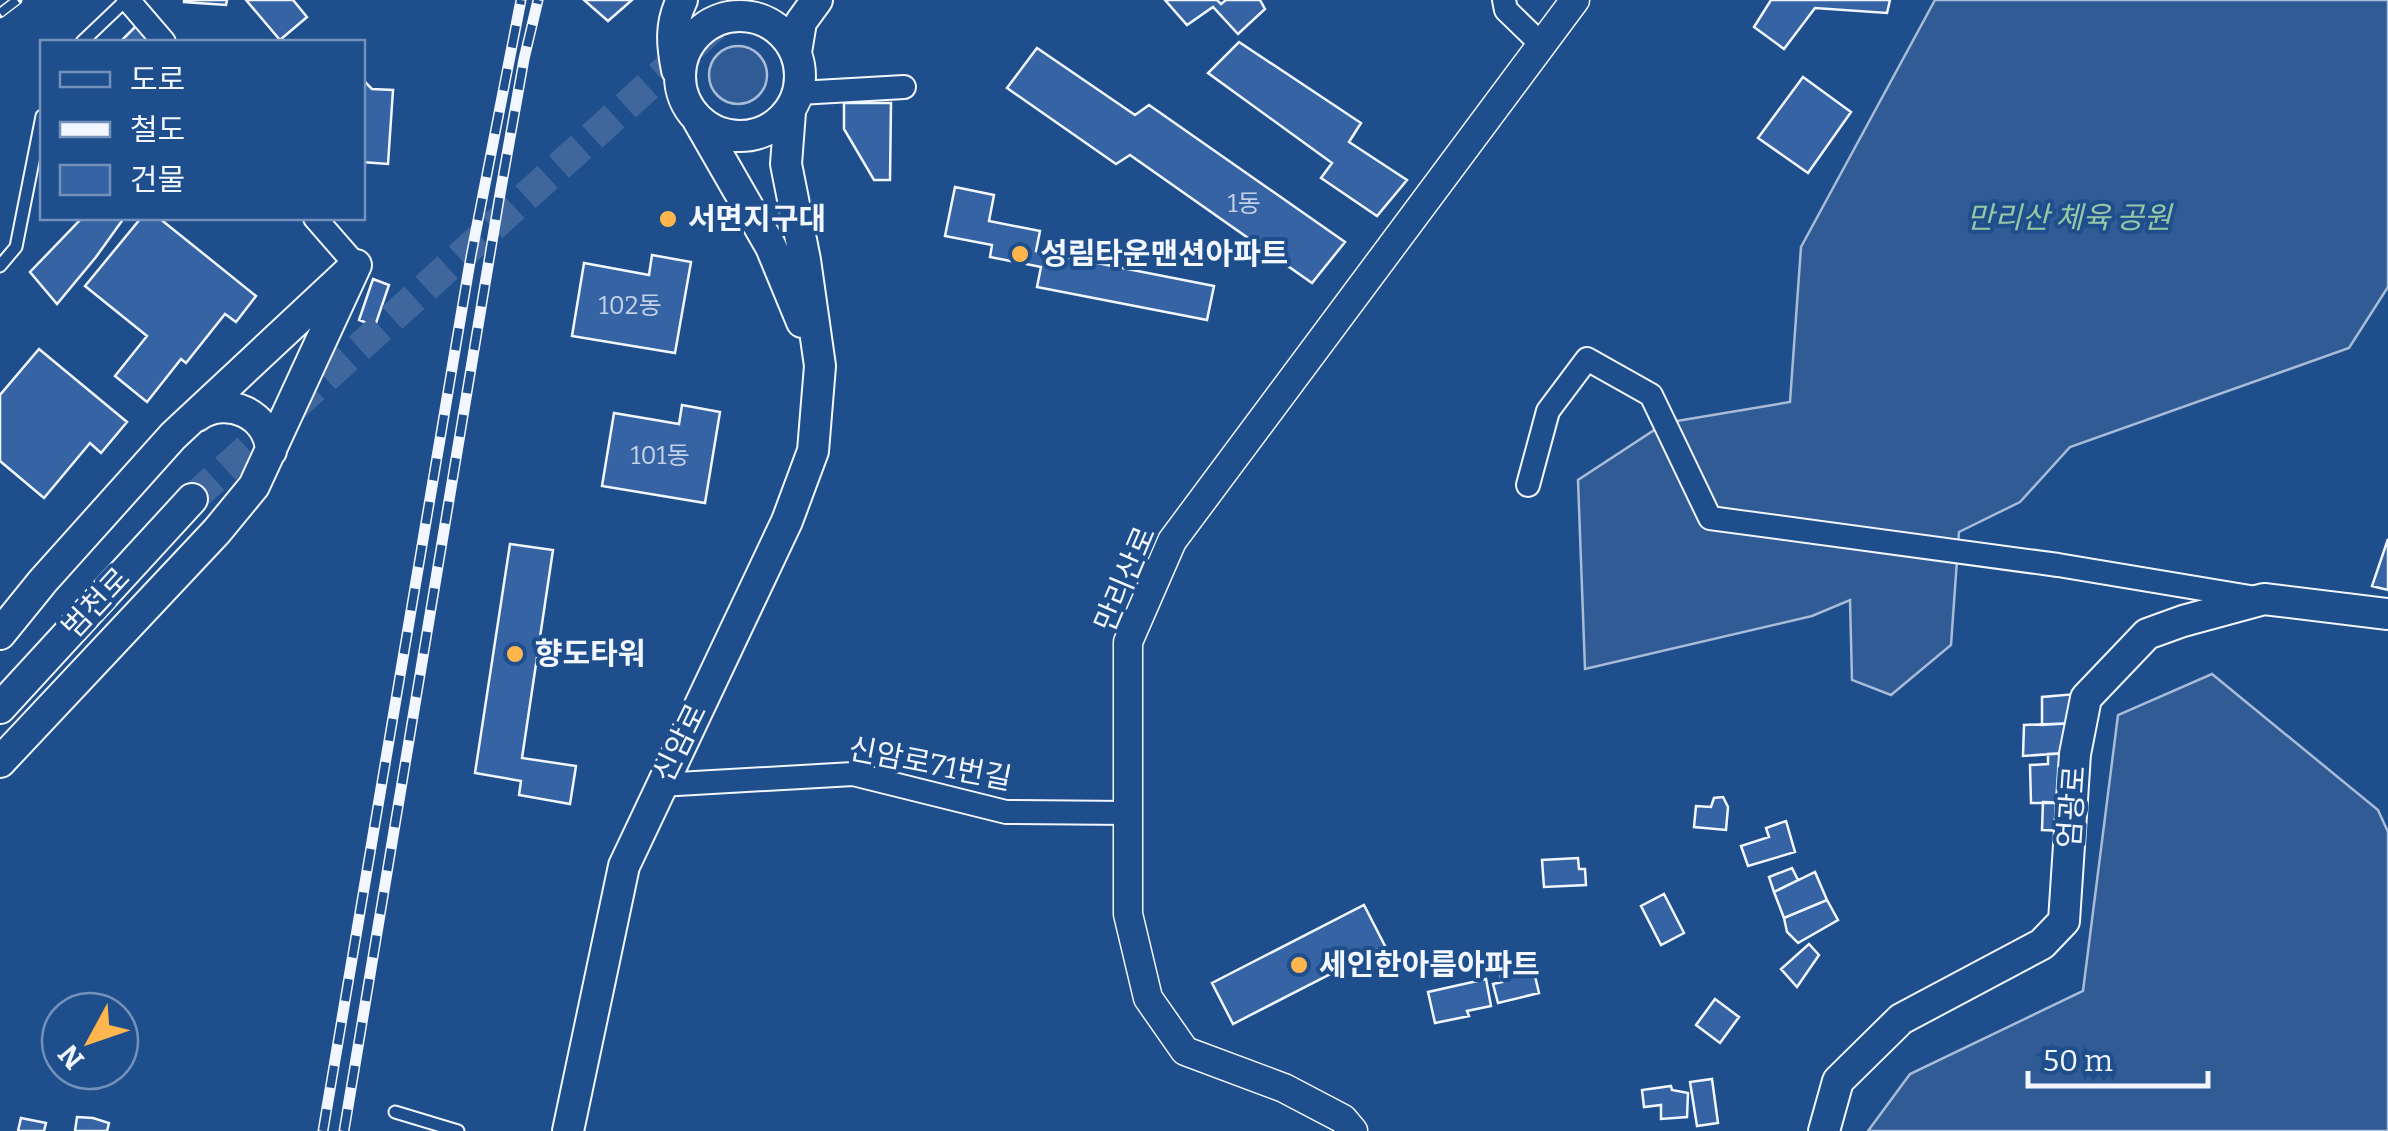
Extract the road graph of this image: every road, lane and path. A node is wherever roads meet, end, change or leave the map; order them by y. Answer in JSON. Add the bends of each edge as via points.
{"nodes":[{"id":1,"x":127,"y":0,"type":"edge"},
{"id":2,"x":682,"y":0,"type":"edge"},
{"id":3,"x":817,"y":0,"type":"edge"},
{"id":4,"x":1504,"y":0,"type":"edge"},
{"id":5,"x":1575,"y":0,"type":"edge"},
{"id":6,"x":84,"y":40,"type":"edge"},
{"id":7,"x":162,"y":40,"type":"edge"},
{"id":8,"x":1542,"y":45,"type":"junction"},
{"id":9,"x":796,"y":52,"type":"junction"},
{"id":10,"x":680,"y":84,"type":"junction"},
{"id":11,"x":904,"y":87,"type":"dead end"},
{"id":12,"x":794,"y":103,"type":"junction"},
{"id":13,"x":698,"y":120,"type":"junction"},
{"id":14,"x":40,"y":126,"type":"edge"},
{"id":15,"x":317,"y":220,"type":"edge"},
{"id":16,"x":356,"y":265,"type":"junction"},
{"id":17,"x":0,"y":266,"type":"edge"},
{"id":18,"x":820,"y":366,"type":"junction"},
{"id":19,"x":173,"y":436,"type":"junction"},
{"id":20,"x":271,"y":451,"type":"junction"},
{"id":21,"x":1528,"y":485,"type":"dead end"},
{"id":22,"x":192,"y":498,"type":"tunnel mouth"},
{"id":23,"x":2264,"y":600,"type":"junction"},
{"id":24,"x":2388,"y":614,"type":"edge"},
{"id":25,"x":0,"y":634,"type":"edge"},
{"id":26,"x":0,"y":708,"type":"edge"},
{"id":27,"x":0,"y":762,"type":"edge"},
{"id":28,"x":660,"y":785,"type":"junction"},
{"id":29,"x":1128,"y":813,"type":"junction"},
{"id":30,"x":394,"y":1112,"type":"dead end"},
{"id":31,"x":458,"y":1131,"type":"edge"},
{"id":32,"x":568,"y":1131,"type":"edge"},
{"id":33,"x":1353,"y":1131,"type":"edge"},
{"id":34,"x":1824,"y":1131,"type":"edge"}],
"edges":[{"from":1,"to":6,"type":"lane"},
{"from":1,"to":7,"type":"street"},
{"from":2,"to":10,"type":"main road","via":[[672,43]]},
{"from":3,"to":9,"type":"main road","via":[[801,22]]},
{"from":4,"to":8,"type":"street"},
{"from":5,"to":8,"type":"street","name":"만리산로"},
{"from":8,"to":29,"type":"street","name":"만리산로","via":[[1172,541],[1128,642]]},
{"from":9,"to":10,"type":"main road","via":[[771,24],[733,16],[698,32],[680,65]]},
{"from":9,"to":12,"type":"main road","via":[[801,73]]},
{"from":10,"to":13,"type":"main road"},
{"from":11,"to":12,"type":"street"},
{"from":12,"to":13,"type":"main road","via":[[775,126],[756,135],[715,132]]},
{"from":12,"to":18,"type":"main road","via":[[786,164]]},
{"from":13,"to":18,"type":"main road","via":[[771,248]]},
{"from":14,"to":17,"type":"lane","via":[[16,247]]},
{"from":15,"to":16,"type":"street"},
{"from":16,"to":19,"type":"main road"},
{"from":16,"to":20,"type":"main road"},
{"from":18,"to":28,"type":"main road","name":"신암로","via":[[814,451]]},
{"from":19,"to":20,"type":"main road","via":[[203,412],[223,406],[259,422]]},
{"from":19,"to":25,"type":"main road"},
{"from":20,"to":27,"type":"main road","via":[[254,486],[217,531]]},
{"from":21,"to":23,"type":"street","via":[[1548,411],[1588,358],[1651,396],[1710,518]]},
{"from":22,"to":26,"type":"main road","name":"범천로"},
{"from":23,"to":24,"type":"main road","name":"엄광로"},
{"from":23,"to":34,"type":"main road","name":"엄광로","via":[[2146,634],[2086,698],[2075,754],[2064,921],[2042,944],[1902,1020],[1838,1081]]},
{"from":28,"to":29,"type":"street","name":"신암로71번길","via":[[853,774],[1006,812]]},
{"from":28,"to":32,"type":"main road","name":"신암로","via":[[624,866]]},
{"from":29,"to":33,"type":"street","name":"만리산로","via":[[1128,914],[1148,998],[1185,1051],[1284,1088]]},
{"from":30,"to":31,"type":"lane"}]}
